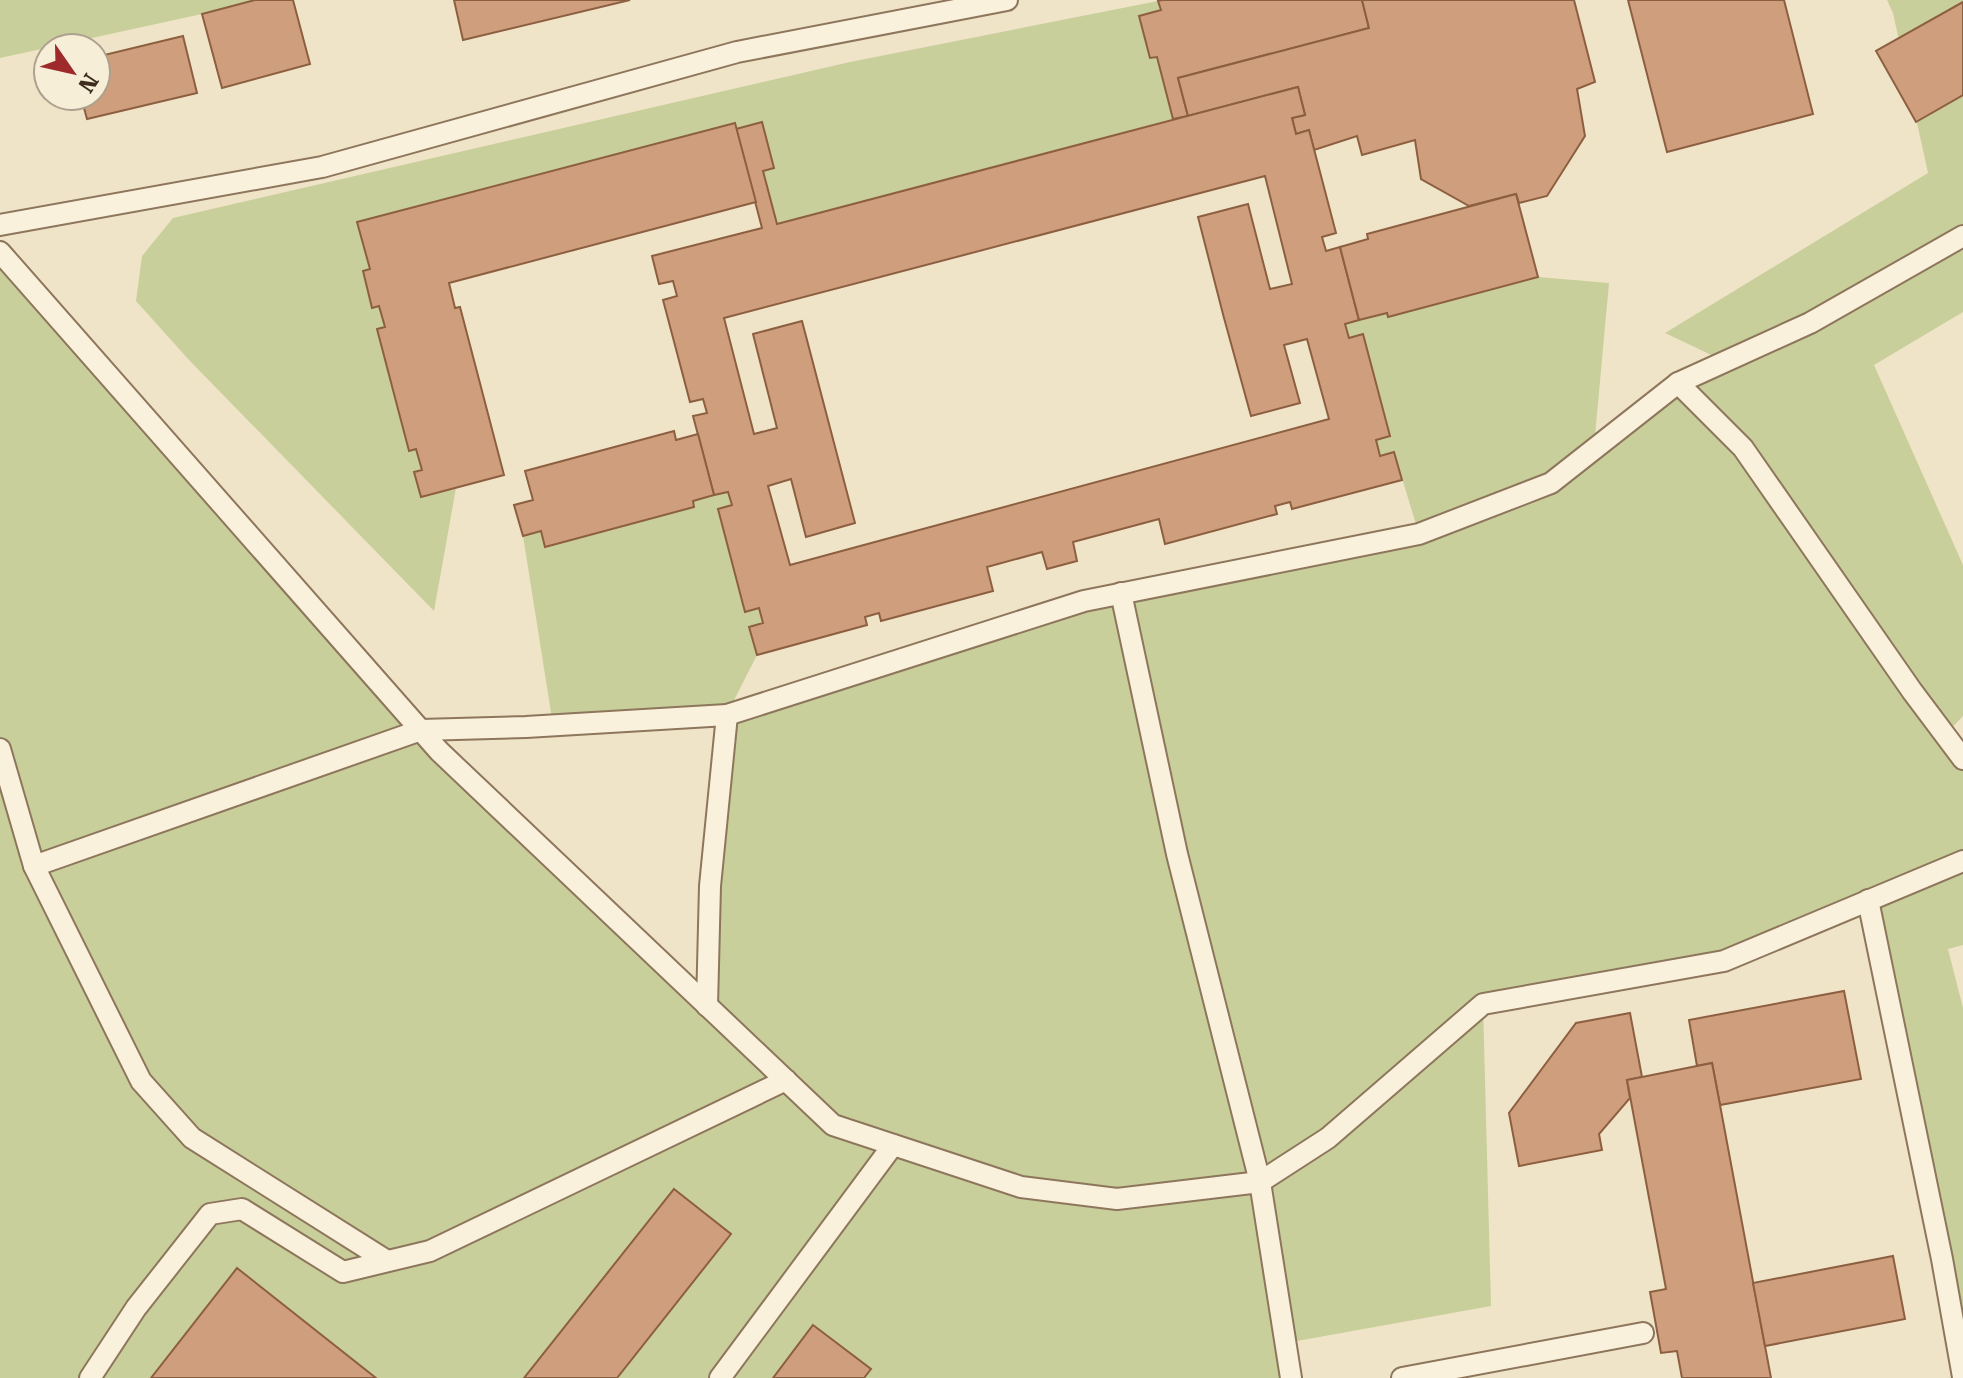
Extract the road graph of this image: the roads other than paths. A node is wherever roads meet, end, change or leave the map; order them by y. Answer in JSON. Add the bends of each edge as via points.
{"nodes":[{"id":1,"x":1007,"y":0,"type":"edge"},
{"id":2,"x":931,"y":7,"type":"edge"},
{"id":3,"x":0,"y":225,"type":"edge"},
{"id":4,"x":1963,"y":236,"type":"edge"},
{"id":5,"x":0,"y":252,"type":"edge"},
{"id":6,"x":1678,"y":383,"type":"junction"},
{"id":7,"x":1121,"y":593,"type":"junction"},
{"id":8,"x":727,"y":715,"type":"junction"},
{"id":9,"x":421,"y":730,"type":"junction"},
{"id":10,"x":0,"y":749,"type":"edge"},
{"id":11,"x":1963,"y":759,"type":"edge"},
{"id":12,"x":1963,"y":861,"type":"edge"},
{"id":13,"x":34,"y":866,"type":"junction"},
{"id":14,"x":1868,"y":900,"type":"junction"},
{"id":15,"x":707,"y":1006,"type":"junction"},
{"id":16,"x":786,"y":1080,"type":"junction"},
{"id":17,"x":893,"y":1145,"type":"junction"},
{"id":18,"x":1260,"y":1182,"type":"junction"},
{"id":19,"x":387,"y":1261,"type":"junction"},
{"id":20,"x":1643,"y":1333,"type":"dead end"},
{"id":21,"x":1963,"y":1377,"type":"edge"},
{"id":22,"x":90,"y":1378,"type":"edge"},
{"id":23,"x":720,"y":1378,"type":"edge"},
{"id":24,"x":1291,"y":1378,"type":"edge"},
{"id":25,"x":1402,"y":1378,"type":"edge"}],
"edges":[{"from":1,"to":2,"type":"lane"},
{"from":2,"to":3,"type":"lane","via":[[737,52],[322,167]]},
{"from":4,"to":6,"type":"lane","via":[[1810,323]]},
{"from":5,"to":9,"type":"lane"},
{"from":6,"to":7,"type":"lane","via":[[1551,483],[1419,534]]},
{"from":6,"to":11,"type":"lane","via":[[1743,448]]},
{"from":7,"to":8,"type":"lane"},
{"from":7,"to":18,"type":"lane","via":[[1177,854]]},
{"from":8,"to":9,"type":"lane"},
{"from":8,"to":15,"type":"lane","via":[[710,886]]},
{"from":9,"to":13,"type":"lane"},
{"from":9,"to":15,"type":"lane"},
{"from":10,"to":13,"type":"lane"},
{"from":12,"to":14,"type":"lane"},
{"from":13,"to":19,"type":"lane","via":[[141,1081],[192,1138]]},
{"from":14,"to":18,"type":"lane","via":[[1724,961],[1483,1004],[1328,1138]]},
{"from":14,"to":21,"type":"lane"},
{"from":15,"to":16,"type":"lane"},
{"from":16,"to":17,"type":"lane","via":[[833,1125]]},
{"from":16,"to":19,"type":"lane","via":[[430,1251]]},
{"from":17,"to":18,"type":"lane","via":[[1021,1187],[1117,1199]]},
{"from":17,"to":23,"type":"lane"},
{"from":18,"to":24,"type":"lane"},
{"from":19,"to":22,"type":"lane","via":[[343,1272],[242,1209],[210,1214],[136,1308]]},
{"from":20,"to":25,"type":"lane"}]}
